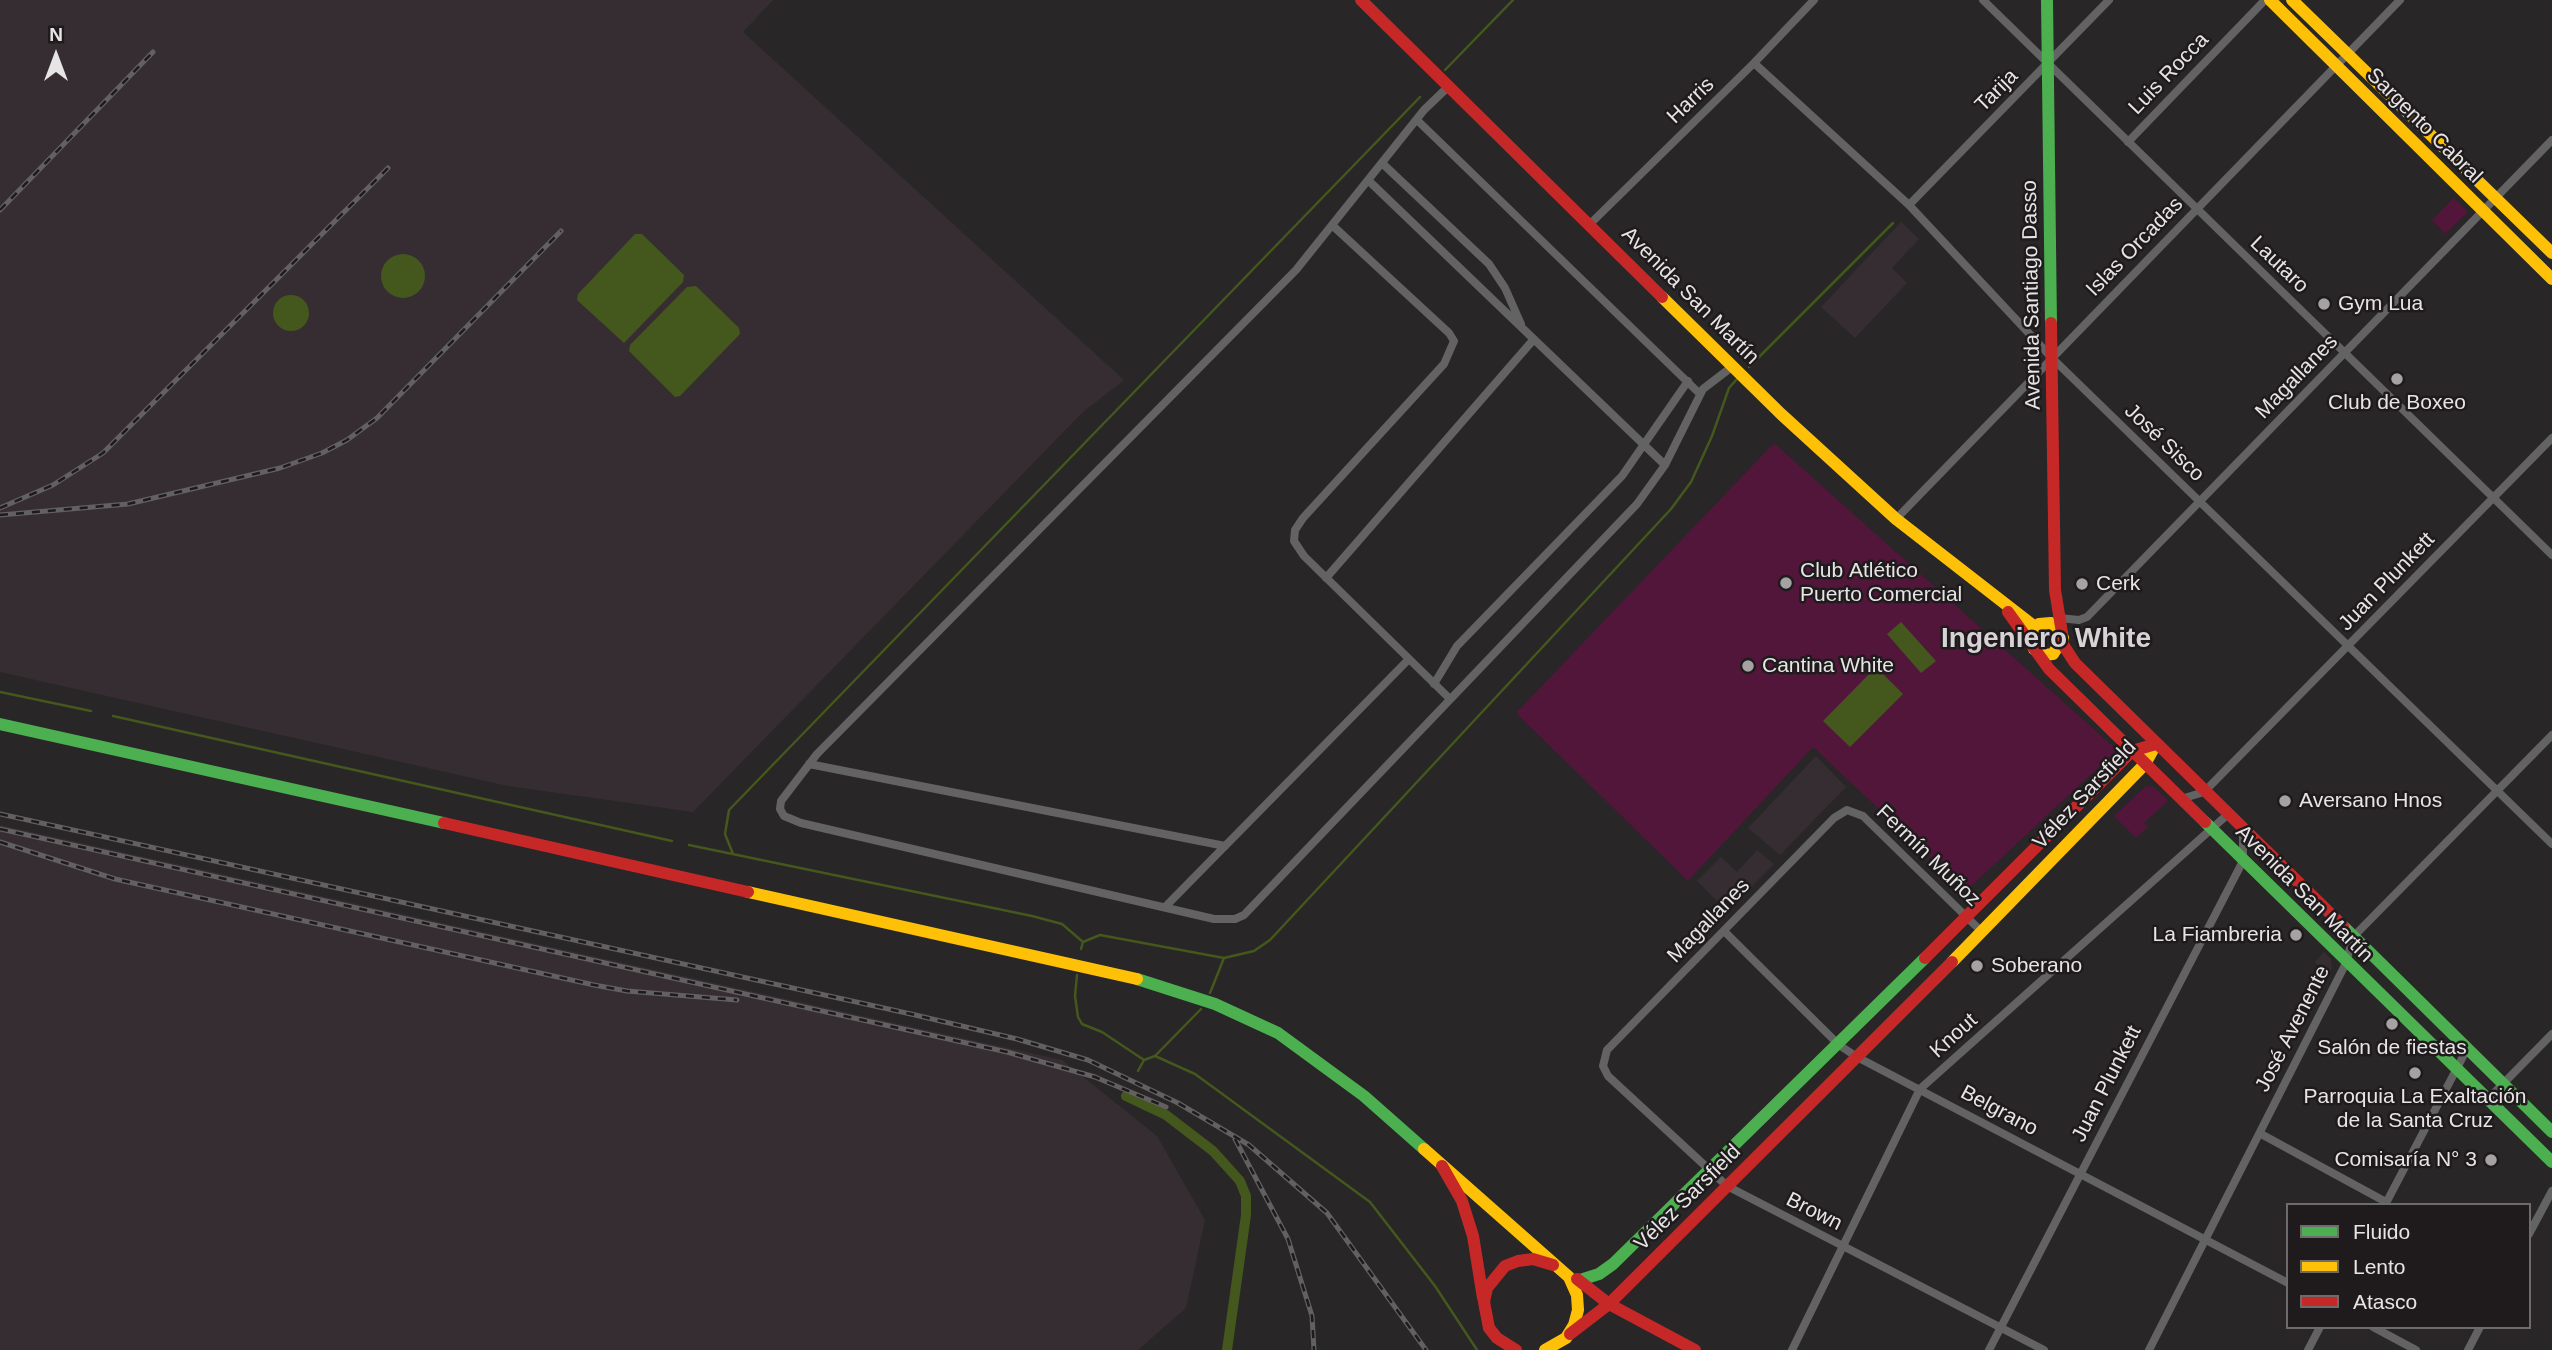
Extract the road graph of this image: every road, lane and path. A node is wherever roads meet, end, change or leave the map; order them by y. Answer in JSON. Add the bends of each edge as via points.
{"nodes":[{"id":1,"x":1361,"y":0,"type":"edge"},
{"id":2,"x":1814,"y":0,"type":"edge"},
{"id":3,"x":1983,"y":0,"type":"edge"},
{"id":4,"x":2047,"y":0,"type":"edge"},
{"id":5,"x":2109,"y":0,"type":"edge"},
{"id":6,"x":2267,"y":0,"type":"edge"},
{"id":7,"x":2292,"y":0,"type":"edge"},
{"id":8,"x":2400,"y":0,"type":"edge"},
{"id":9,"x":2347,"y":54,"type":"junction"},
{"id":10,"x":1754,"y":64,"type":"junction"},
{"id":11,"x":2048,"y":64,"type":"junction"},
{"id":12,"x":2336,"y":65,"type":"junction"},
{"id":13,"x":1448,"y":86,"type":"junction"},
{"id":14,"x":1417,"y":120,"type":"junction"},
{"id":15,"x":2552,"y":140,"type":"edge"},
{"id":16,"x":2128,"y":142,"type":"junction"},
{"id":17,"x":1383,"y":164,"type":"junction"},
{"id":18,"x":1369,"y":181,"type":"junction"},
{"id":19,"x":2497,"y":197,"type":"junction"},
{"id":20,"x":1909,"y":205,"type":"junction"},
{"id":21,"x":2196,"y":209,"type":"junction"},
{"id":22,"x":2483,"y":211,"type":"junction"},
{"id":23,"x":1332,"y":225,"type":"junction"},
{"id":24,"x":1589,"y":225,"type":"junction"},
{"id":25,"x":2552,"y":253,"type":"edge"},
{"id":26,"x":2552,"y":279,"type":"edge"},
{"id":27,"x":1524,"y":330,"type":"junction"},
{"id":28,"x":1534,"y":339,"type":"junction"},
{"id":29,"x":2344,"y":354,"type":"junction"},
{"id":30,"x":2052,"y":358,"type":"junction"},
{"id":31,"x":1733,"y":366,"type":"junction"},
{"id":32,"x":1688,"y":381,"type":"junction"},
{"id":33,"x":1700,"y":394,"type":"junction"},
{"id":34,"x":2552,"y":438,"type":"edge"},
{"id":35,"x":1643,"y":444,"type":"junction"},
{"id":36,"x":1665,"y":465,"type":"junction"},
{"id":37,"x":2493,"y":498,"type":"junction"},
{"id":38,"x":2200,"y":502,"type":"junction"},
{"id":39,"x":1896,"y":519,"type":"junction"},
{"id":40,"x":2552,"y":555,"type":"edge"},
{"id":41,"x":1326,"y":578,"type":"junction"},
{"id":42,"x":2055,"y":590,"type":"junction"},
{"id":43,"x":2004,"y":606,"type":"junction"},
{"id":44,"x":2059,"y":618,"type":"junction"},
{"id":45,"x":2037,"y":626,"type":"junction"},
{"id":46,"x":2062,"y":638,"type":"junction"},
{"id":47,"x":2032,"y":647,"type":"junction"},
{"id":48,"x":2349,"y":647,"type":"junction"},
{"id":49,"x":1409,"y":659,"type":"junction"},
{"id":50,"x":1434,"y":684,"type":"junction"},
{"id":51,"x":1450,"y":699,"type":"junction"},
{"id":52,"x":0,"y":724,"type":"edge"},
{"id":53,"x":2552,"y":735,"type":"edge"},
{"id":54,"x":2156,"y":744,"type":"junction"},
{"id":55,"x":2132,"y":751,"type":"junction"},
{"id":56,"x":809,"y":764,"type":"junction"},
{"id":57,"x":2145,"y":764,"type":"junction"},
{"id":58,"x":2498,"y":790,"type":"junction"},
{"id":59,"x":2204,"y":792,"type":"junction"},
{"id":60,"x":2181,"y":799,"type":"junction"},
{"id":61,"x":1847,"y":810,"type":"joint"},
{"id":62,"x":2227,"y":815,"type":"junction"},
{"id":63,"x":2211,"y":829,"type":"junction"},
{"id":64,"x":2243,"y":830,"type":"junction"},
{"id":65,"x":2552,"y":844,"type":"edge"},
{"id":66,"x":1225,"y":846,"type":"junction"},
{"id":67,"x":2243,"y":860,"type":"junction"},
{"id":68,"x":1166,"y":905,"type":"junction"},
{"id":69,"x":1967,"y":917,"type":"junction"},
{"id":70,"x":1724,"y":930,"type":"junction"},
{"id":71,"x":1982,"y":932,"type":"junction"},
{"id":72,"x":2353,"y":937,"type":"junction"},
{"id":73,"x":2346,"y":962,"type":"junction"},
{"id":74,"x":2552,"y":1034,"type":"edge"},
{"id":75,"x":1839,"y":1045,"type":"junction"},
{"id":76,"x":2467,"y":1049,"type":"junction"},
{"id":77,"x":1857,"y":1057,"type":"junction"},
{"id":78,"x":1602,"y":1062,"type":"joint"},
{"id":79,"x":2457,"y":1069,"type":"junction"},
{"id":80,"x":2503,"y":1084,"type":"junction"},
{"id":81,"x":1920,"y":1089,"type":"junction"},
{"id":82,"x":2488,"y":1099,"type":"junction"},
{"id":83,"x":2552,"y":1132,"type":"edge"},
{"id":84,"x":2261,"y":1134,"type":"junction"},
{"id":85,"x":1437,"y":1157,"type":"junction"},
{"id":86,"x":2552,"y":1162,"type":"edge"},
{"id":87,"x":1708,"y":1172,"type":"junction"},
{"id":88,"x":2080,"y":1174,"type":"junction"},
{"id":89,"x":1727,"y":1186,"type":"junction"},
{"id":90,"x":2552,"y":1191,"type":"edge"},
{"id":91,"x":2385,"y":1203,"type":"edge"},
{"id":92,"x":2531,"y":1230,"type":"edge"},
{"id":93,"x":2206,"y":1240,"type":"junction"},
{"id":94,"x":1843,"y":1246,"type":"junction"},
{"id":95,"x":1570,"y":1275,"type":"junction"},
{"id":96,"x":2286,"y":1282,"type":"edge"},
{"id":97,"x":1484,"y":1302,"type":"junction"},
{"id":98,"x":1609,"y":1304,"type":"junction"},
{"id":99,"x":2001,"y":1328,"type":"junction"},
{"id":100,"x":2319,"y":1329,"type":"edge"},
{"id":101,"x":2377,"y":1329,"type":"edge"},
{"id":102,"x":2479,"y":1329,"type":"edge"},
{"id":103,"x":1566,"y":1338,"type":"junction"},
{"id":104,"x":1508,"y":1348,"type":"edge"},
{"id":105,"x":1550,"y":1349,"type":"edge"},
{"id":106,"x":1695,"y":1350,"type":"edge"},
{"id":107,"x":1792,"y":1350,"type":"edge"},
{"id":108,"x":1989,"y":1350,"type":"edge"},
{"id":109,"x":2043,"y":1350,"type":"edge"},
{"id":110,"x":2150,"y":1350,"type":"edge"},
{"id":111,"x":2308,"y":1350,"type":"edge"},
{"id":112,"x":2416,"y":1350,"type":"edge"},
{"id":113,"x":2468,"y":1350,"type":"edge"}],
"edges":[{"from":1,"to":13,"type":"main road","name":"Avenida San Martín"},
{"from":2,"to":10,"type":"street","name":"Harris"},
{"from":3,"to":11,"type":"street","name":"Lautaro"},
{"from":4,"to":11,"type":"main road","name":"Avenida Santiago Dasso"},
{"from":5,"to":11,"type":"street","name":"Tarija"},
{"from":6,"to":12,"type":"main road","name":"Sargento Cabral"},
{"from":6,"to":16,"type":"street","name":"Luis Rocca"},
{"from":7,"to":9,"type":"main road","name":"Sargento Cabral"},
{"from":8,"to":9,"type":"street","name":"Islas Orcadas"},
{"from":9,"to":12,"type":"street","name":"Islas Orcadas"},
{"from":9,"to":19,"type":"main road","name":"Sargento Cabral"},
{"from":10,"to":20,"type":"street","name":"José Sisco"},
{"from":10,"to":24,"type":"street","name":"Harris"},
{"from":11,"to":16,"type":"street","name":"Lautaro"},
{"from":11,"to":20,"type":"street","name":"Tarija"},
{"from":11,"to":30,"type":"main road","name":"Avenida Santiago Dasso"},
{"from":12,"to":21,"type":"street","name":"Islas Orcadas"},
{"from":12,"to":22,"type":"main road","name":"Sargento Cabral"},
{"from":13,"to":14,"type":"street"},
{"from":13,"to":24,"type":"main road","name":"Avenida San Martín"},
{"from":14,"to":17,"type":"street"},
{"from":14,"to":32,"type":"street"},
{"from":15,"to":19,"type":"street","name":"Magallanes"},
{"from":16,"to":21,"type":"street","name":"Lautaro"},
{"from":17,"to":18,"type":"street"},
{"from":17,"to":27,"type":"street","via":[[1489,264]]},
{"from":18,"to":23,"type":"street"},
{"from":18,"to":27,"type":"street"},
{"from":19,"to":22,"type":"street","name":"Magallanes"},
{"from":19,"to":25,"type":"main road","name":"Sargento Cabral"},
{"from":20,"to":30,"type":"street","name":"José Sisco"},
{"from":21,"to":29,"type":"street","name":"Lautaro"},
{"from":21,"to":30,"type":"street","name":"Islas Orcadas"},
{"from":22,"to":26,"type":"main road","name":"Sargento Cabral"},
{"from":22,"to":29,"type":"street","name":"Magallanes"},
{"from":23,"to":41,"type":"street","via":[[1454,341],[1444,364],[1296,530],[1297,548]]},
{"from":23,"to":56,"type":"street","via":[[1256,311]]},
{"from":24,"to":31,"type":"main road","name":"Avenida San Martín"},
{"from":27,"to":28,"type":"street"},
{"from":28,"to":35,"type":"street"},
{"from":28,"to":41,"type":"street"},
{"from":29,"to":37,"type":"street","name":"Lautaro"},
{"from":29,"to":38,"type":"street","name":"Magallanes"},
{"from":30,"to":38,"type":"street","name":"José Sisco"},
{"from":30,"to":39,"type":"street","name":"Islas Orcadas"},
{"from":30,"to":42,"type":"main road","name":"Avenida Santiago Dasso"},
{"from":31,"to":33,"type":"street"},
{"from":31,"to":39,"type":"main road","name":"Avenida San Martín"},
{"from":32,"to":33,"type":"street"},
{"from":32,"to":35,"type":"street"},
{"from":33,"to":36,"type":"street"},
{"from":34,"to":37,"type":"street","name":"Juan Plunkett"},
{"from":35,"to":36,"type":"street"},
{"from":35,"to":50,"type":"street","via":[[1622,476],[1457,646]]},
{"from":36,"to":51,"type":"street","via":[[1637,504]]},
{"from":37,"to":40,"type":"street","name":"Lautaro"},
{"from":37,"to":48,"type":"street","name":"Juan Plunkett"},
{"from":38,"to":44,"type":"street","name":"Magallanes","via":[[2087,617]]},
{"from":38,"to":48,"type":"street","name":"José Sisco"},
{"from":39,"to":43,"type":"main road","name":"Avenida San Martín"},
{"from":41,"to":49,"type":"street"},
{"from":42,"to":44,"type":"main road","name":"Avenida Santiago Dasso"},
{"from":42,"to":45,"type":"main road","name":"Avenida Santiago Dasso","via":[[2051,607]]},
{"from":43,"to":45,"type":"main road","name":"Avenida San Martín"},
{"from":43,"to":47,"type":"main road","name":"Avenida San Martín"},
{"from":44,"to":46,"type":"main road","name":"Avenida Santiago Dasso"},
{"from":45,"to":46,"type":"main road","name":"Avenida San Martín","via":[[2051,623]]},
{"from":45,"to":47,"type":"main road","via":[[2030,635]]},
{"from":46,"to":47,"type":"main road","via":[[2057,651],[2049,655]]},
{"from":46,"to":54,"type":"main road","name":"Avenida San Martín","via":[[2070,658]]},
{"from":47,"to":55,"type":"main road","name":"Avenida San Martín"},
{"from":48,"to":58,"type":"street","name":"José Sisco"},
{"from":48,"to":59,"type":"street","name":"Juan Plunkett"},
{"from":49,"to":50,"type":"street"},
{"from":49,"to":66,"type":"street"},
{"from":50,"to":51,"type":"street"},
{"from":51,"to":68,"type":"street","via":[[1244,915],[1225,920]]},
{"from":52,"to":85,"type":"main road","via":[[1150,982],[1215,1004],[1278,1033]]},
{"from":53,"to":58,"type":"street","name":"José Avenente"},
{"from":54,"to":55,"type":"main road","name":"Vélez Sarsfield"},
{"from":54,"to":57,"type":"main road","name":"Vélez Sarsfield"},
{"from":54,"to":59,"type":"main road","name":"Avenida San Martín"},
{"from":55,"to":57,"type":"main road","name":"Avenida San Martín"},
{"from":55,"to":69,"type":"main road","name":"Vélez Sarsfield"},
{"from":56,"to":66,"type":"street"},
{"from":56,"to":68,"type":"street","via":[[781,801],[780,810],[792,821]]},
{"from":57,"to":60,"type":"main road","name":"Avenida San Martín"},
{"from":57,"to":71,"type":"main road","name":"Vélez Sarsfield"},
{"from":58,"to":65,"type":"street","name":"José Sisco"},
{"from":58,"to":72,"type":"street","name":"José Avenente"},
{"from":59,"to":60,"type":"street","name":"Juan Plunkett"},
{"from":59,"to":62,"type":"main road","name":"Avenida San Martín"},
{"from":60,"to":63,"type":"main road","name":"Avenida San Martín"},
{"from":61,"to":69,"type":"street","name":"Fermín Muñoz","via":[[1863,816]]},
{"from":61,"to":70,"type":"street","name":"Magallanes"},
{"from":62,"to":63,"type":"street","name":"Knout"},
{"from":62,"to":64,"type":"main road","name":"Avenida San Martín"},
{"from":63,"to":67,"type":"main road","name":"Avenida San Martín"},
{"from":63,"to":81,"type":"street","name":"Knout"},
{"from":64,"to":67,"type":"street","name":"Juan Plunkett"},
{"from":64,"to":72,"type":"main road","name":"Avenida San Martín"},
{"from":66,"to":68,"type":"street"},
{"from":67,"to":73,"type":"main road","name":"Avenida San Martín"},
{"from":67,"to":88,"type":"street","name":"Juan Plunkett"},
{"from":69,"to":71,"type":"street","name":"Fermín Muñoz"},
{"from":69,"to":75,"type":"main road","name":"Vélez Sarsfield"},
{"from":70,"to":75,"type":"street","name":"Belgrano"},
{"from":70,"to":78,"type":"street","name":"Magallanes","via":[[1607,1050]]},
{"from":71,"to":77,"type":"main road","name":"Vélez Sarsfield"},
{"from":72,"to":73,"type":"street","name":"José Avenente"},
{"from":72,"to":76,"type":"main road","name":"Avenida San Martín"},
{"from":73,"to":79,"type":"main road","name":"Avenida San Martín"},
{"from":73,"to":84,"type":"street","name":"José Avenente"},
{"from":74,"to":80,"type":"street"},
{"from":75,"to":77,"type":"street","name":"Belgrano"},
{"from":75,"to":87,"type":"main road","name":"Vélez Sarsfield"},
{"from":76,"to":79,"type":"street"},
{"from":76,"to":80,"type":"main road","name":"Avenida San Martín"},
{"from":77,"to":81,"type":"street","name":"Belgrano"},
{"from":77,"to":89,"type":"main road","name":"Vélez Sarsfield"},
{"from":78,"to":87,"type":"street","name":"Brown","via":[[1608,1076]]},
{"from":79,"to":82,"type":"main road","name":"Avenida San Martín"},
{"from":79,"to":91,"type":"street"},
{"from":80,"to":82,"type":"street"},
{"from":80,"to":83,"type":"main road","name":"Avenida San Martín"},
{"from":81,"to":88,"type":"street","name":"Belgrano"},
{"from":81,"to":94,"type":"street","name":"Knout"},
{"from":82,"to":86,"type":"main road","name":"Avenida San Martín"},
{"from":84,"to":91,"type":"street"},
{"from":84,"to":93,"type":"street","name":"José Avenente"},
{"from":85,"to":95,"type":"main road"},
{"from":85,"to":97,"type":"main road","via":[[1470,1224]]},
{"from":87,"to":89,"type":"street","name":"Brown"},
{"from":87,"to":95,"type":"main road","name":"Vélez Sarsfield","via":[[1613,1264],[1599,1274]]},
{"from":88,"to":93,"type":"street","name":"Belgrano"},
{"from":88,"to":99,"type":"street","name":"Juan Plunkett"},
{"from":89,"to":94,"type":"street","name":"Brown"},
{"from":89,"to":98,"type":"main road","name":"Vélez Sarsfield"},
{"from":90,"to":92,"type":"street"},
{"from":93,"to":96,"type":"street","name":"Belgrano"},
{"from":93,"to":110,"type":"street","name":"José Avenente"},
{"from":94,"to":99,"type":"street","name":"Brown"},
{"from":94,"to":107,"type":"street","name":"Knout"},
{"from":95,"to":97,"type":"main road","via":[[1533,1259],[1518,1261],[1495,1276]]},
{"from":95,"to":98,"type":"main road"},
{"from":95,"to":103,"type":"main road","via":[[1578,1310]]},
{"from":97,"to":104,"type":"main road","via":[[1489,1328]]},
{"from":98,"to":103,"type":"main road","name":"Vélez Sarsfield"},
{"from":98,"to":106,"type":"main road"},
{"from":99,"to":108,"type":"street","name":"Juan Plunkett"},
{"from":99,"to":109,"type":"street","name":"Brown"},
{"from":100,"to":111,"type":"street"},
{"from":101,"to":112,"type":"street"},
{"from":102,"to":113,"type":"street"},
{"from":103,"to":105,"type":"main road","name":"Vélez Sarsfield"}]}
